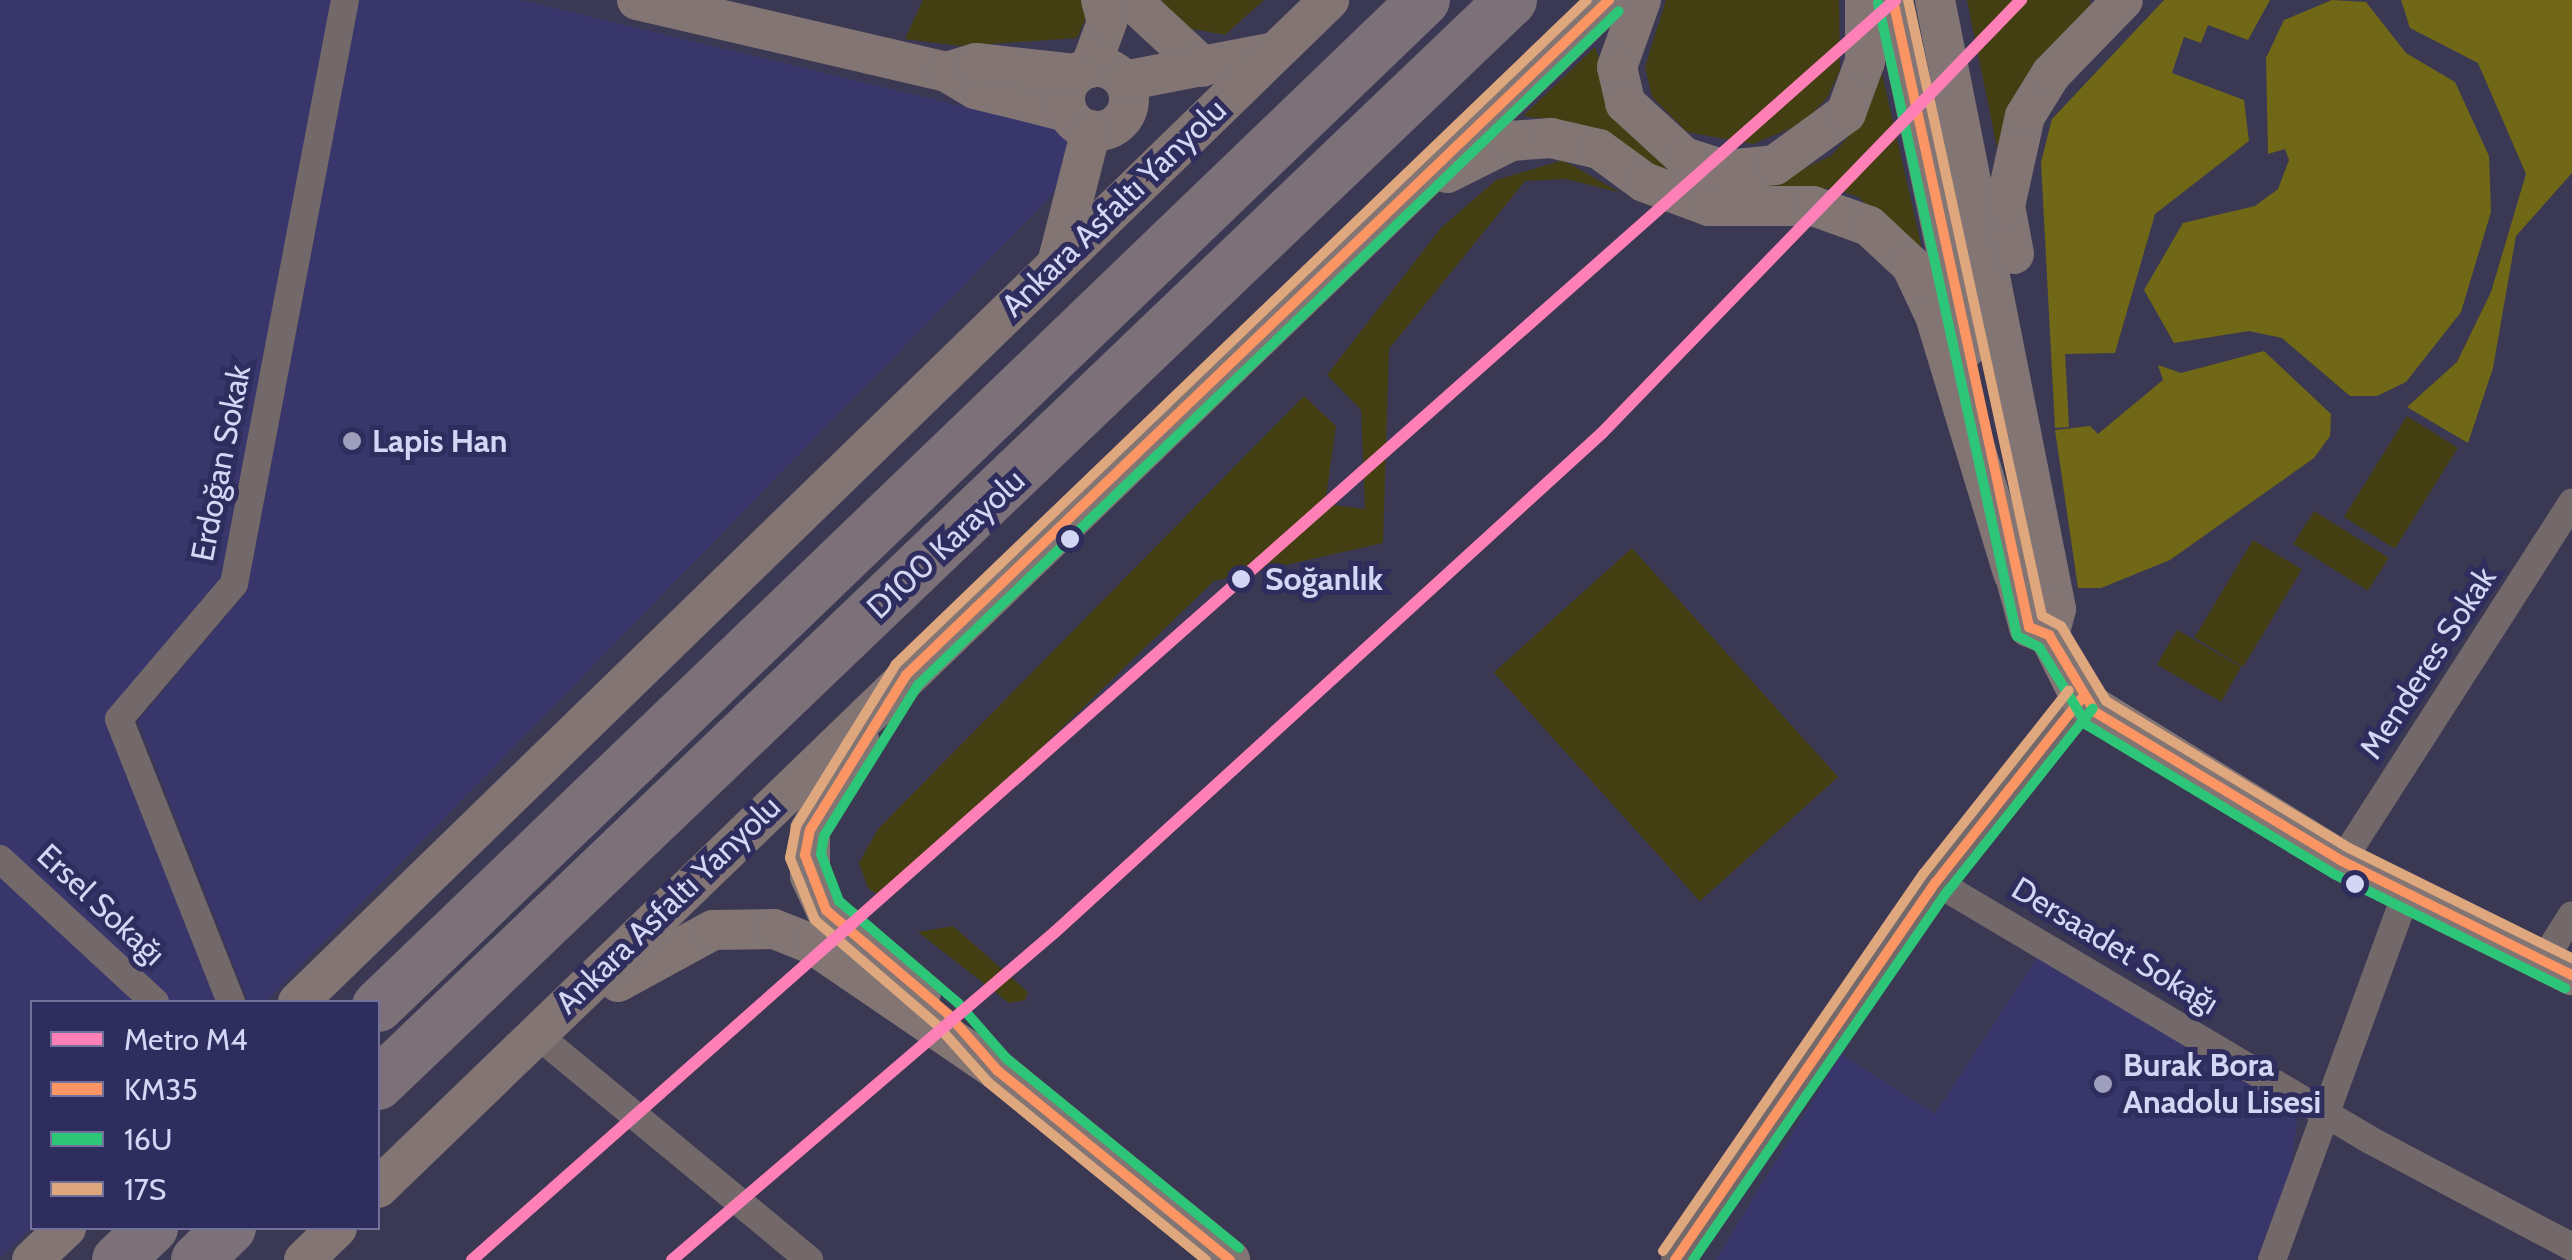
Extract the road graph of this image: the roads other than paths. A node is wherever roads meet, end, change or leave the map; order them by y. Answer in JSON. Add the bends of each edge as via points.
{"nodes":[{"id":1,"x":345,"y":0,"type":"edge"},
{"id":2,"x":637,"y":0,"type":"edge"},
{"id":3,"x":1424,"y":0,"type":"edge"},
{"id":4,"x":1510,"y":0,"type":"edge"},
{"id":5,"x":1608,"y":0,"type":"edge"},
{"id":6,"x":1641,"y":0,"type":"edge"},
{"id":7,"x":1866,"y":0,"type":"edge"},
{"id":8,"x":1893,"y":0,"type":"edge"},
{"id":9,"x":1935,"y":0,"type":"edge"},
{"id":10,"x":2123,"y":0,"type":"edge"},
{"id":11,"x":1122,"y":3,"type":"edge"},
{"id":12,"x":1322,"y":6,"type":"edge"},
{"id":13,"x":1278,"y":50,"type":"junction"},
{"id":14,"x":1203,"y":67,"type":"junction"},
{"id":15,"x":1098,"y":90,"type":"junction"},
{"id":16,"x":1412,"y":191,"type":"junction"},
{"id":17,"x":1058,"y":261,"type":"junction"},
{"id":18,"x":2031,"y":487,"type":"junction"},
{"id":19,"x":2572,"y":503,"type":"edge"},
{"id":20,"x":2012,"y":572,"type":"junction"},
{"id":21,"x":2050,"y":635,"type":"junction"},
{"id":22,"x":906,"y":675,"type":"junction"},
{"id":23,"x":2081,"y":699,"type":"junction"},
{"id":24,"x":0,"y":859,"type":"edge"},
{"id":25,"x":2342,"y":861,"type":"junction"},
{"id":26,"x":1936,"y":882,"type":"junction"},
{"id":27,"x":2406,"y":893,"type":"junction"},
{"id":28,"x":2572,"y":915,"type":"edge"},
{"id":29,"x":2558,"y":968,"type":"edge"},
{"id":30,"x":152,"y":1000,"type":"edge"},
{"id":31,"x":231,"y":1000,"type":"edge"},
{"id":32,"x":300,"y":1000,"type":"edge"},
{"id":33,"x":380,"y":1004,"type":"edge"},
{"id":34,"x":536,"y":1033,"type":"junction"},
{"id":35,"x":997,"y":1070,"type":"junction"},
{"id":36,"x":380,"y":1082,"type":"edge"},
{"id":37,"x":2322,"y":1112,"type":"junction"},
{"id":38,"x":380,"y":1186,"type":"edge"},
{"id":39,"x":64,"y":1230,"type":"edge"},
{"id":40,"x":150,"y":1230,"type":"edge"},
{"id":41,"x":228,"y":1230,"type":"edge"},
{"id":42,"x":335,"y":1230,"type":"edge"},
{"id":43,"x":2572,"y":1247,"type":"edge"},
{"id":44,"x":32,"y":1260,"type":"edge"},
{"id":45,"x":118,"y":1260,"type":"edge"},
{"id":46,"x":196,"y":1260,"type":"edge"},
{"id":47,"x":304,"y":1260,"type":"edge"},
{"id":48,"x":808,"y":1260,"type":"edge"},
{"id":49,"x":1230,"y":1260,"type":"edge"},
{"id":50,"x":1674,"y":1260,"type":"edge"},
{"id":51,"x":2272,"y":1260,"type":"edge"}],
"edges":[{"from":1,"to":31,"type":"street","name":"Erdoğan Sokak","via":[[234,584],[119,720]]},
{"from":2,"to":15,"type":"main road","via":[[947,72],[976,62]]},
{"from":3,"to":33,"type":"highway","name":"D100 Karayolu"},
{"from":4,"to":36,"type":"highway","name":"D100 Karayolu"},
{"from":5,"to":16,"type":"main road","name":"Ankara Asfaltı Yanyolu"},
{"from":6,"to":7,"type":"main road","via":[[1617,68],[1625,103],[1684,157],[1725,170],[1775,166],[1846,113],[1865,61]]},
{"from":8,"to":20,"type":"main road"},
{"from":9,"to":18,"type":"main road"},
{"from":10,"to":18,"type":"main road","via":[[2050,74],[2012,154],[2006,206]]},
{"from":11,"to":14,"type":"main road"},
{"from":11,"to":15,"type":"main road"},
{"from":12,"to":13,"type":"main road","name":"Ankara Asfaltı Yanyolu"},
{"from":13,"to":14,"type":"main road"},
{"from":13,"to":17,"type":"main road","name":"Ankara Asfaltı Yanyolu"},
{"from":14,"to":15,"type":"main road"},
{"from":15,"to":17,"type":"main road"},
{"from":16,"to":20,"type":"main road","via":[[1511,140],[1551,138],[1599,149],[1644,182],[1709,206],[1813,206],[1870,226],[1912,265],[1935,316]]},
{"from":16,"to":22,"type":"main road","name":"Ankara Asfaltı Yanyolu"},
{"from":17,"to":32,"type":"main road","name":"Ankara Asfaltı Yanyolu"},
{"from":18,"to":21,"type":"main road","via":[[2056,609]]},
{"from":19,"to":25,"type":"street","name":"Menderes Sokak"},
{"from":20,"to":21,"type":"main road","via":[[2029,627]]},
{"from":21,"to":23,"type":"main road"},
{"from":22,"to":34,"type":"main road","name":"Ankara Asfaltı Yanyolu"},
{"from":22,"to":35,"type":"main road","via":[[820,806],[805,855],[826,910],[948,1014]]},
{"from":23,"to":25,"type":"main road"},
{"from":23,"to":26,"type":"street"},
{"from":24,"to":30,"type":"street","name":"Ersel Sokağı"},
{"from":25,"to":27,"type":"main road"},
{"from":26,"to":37,"type":"street","name":"Dersaadet Sokağı"},
{"from":26,"to":50,"type":"street"},
{"from":27,"to":29,"type":"main road"},
{"from":27,"to":37,"type":"street"},
{"from":28,"to":29,"type":"street"},
{"from":34,"to":35,"type":"main road","via":[[566,1026],[676,944],[754,926],[812,944],[922,1028]]},
{"from":34,"to":38,"type":"main road","name":"Ankara Asfaltı Yanyolu"},
{"from":34,"to":48,"type":"street"},
{"from":35,"to":49,"type":"main road"},
{"from":37,"to":43,"type":"street","name":"Dersaadet Sokağı"},
{"from":37,"to":51,"type":"street"},
{"from":39,"to":44,"type":"main road"},
{"from":40,"to":45,"type":"highway"},
{"from":41,"to":46,"type":"highway"},
{"from":42,"to":47,"type":"main road"}]}
